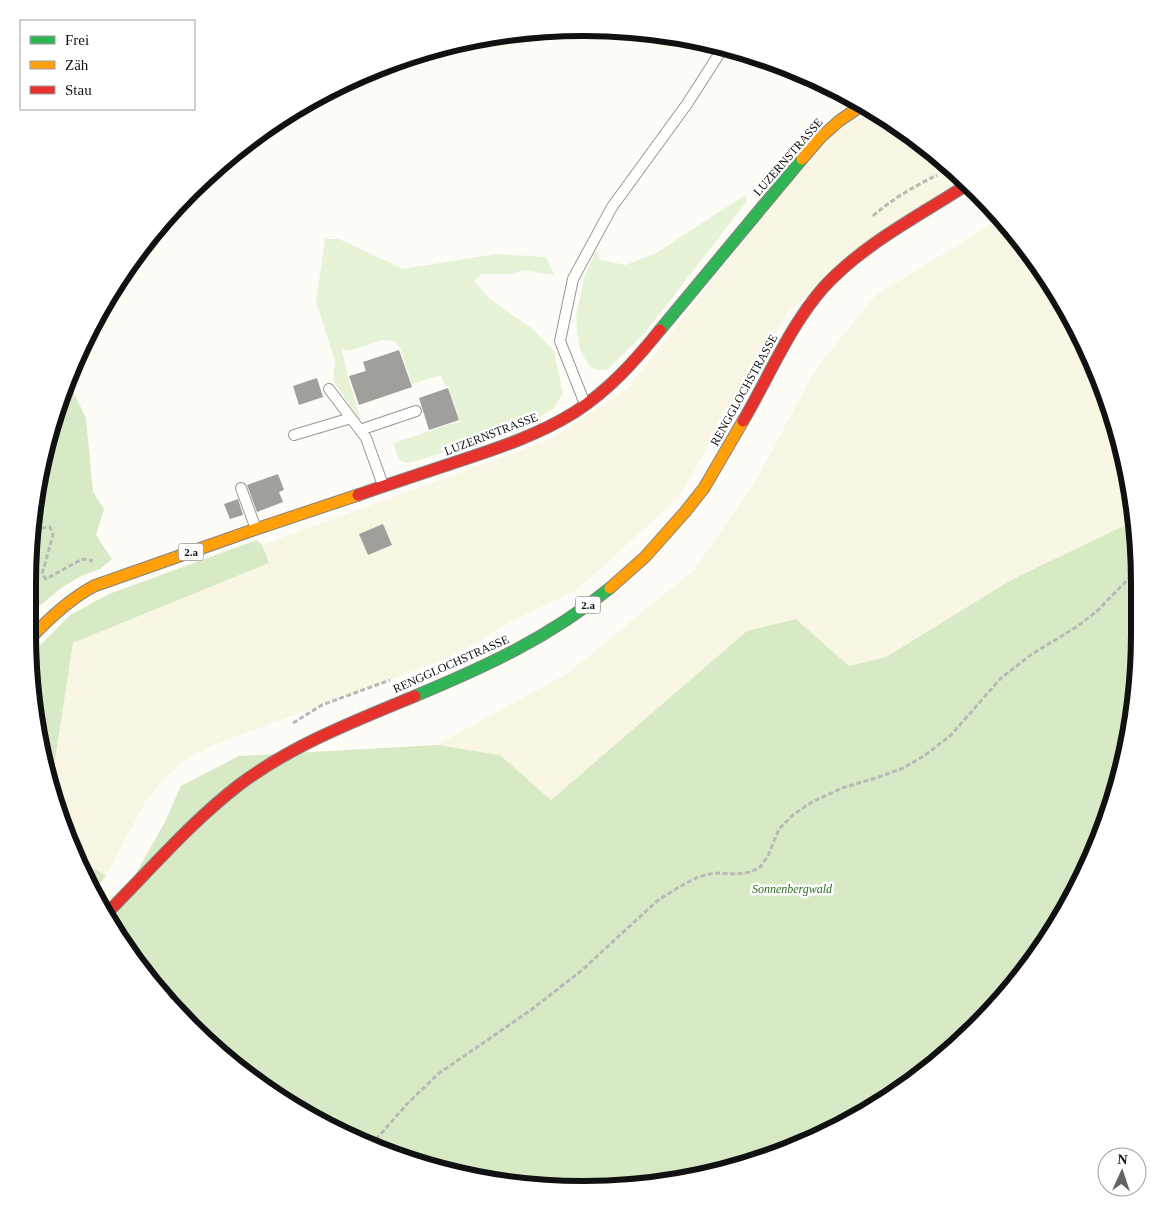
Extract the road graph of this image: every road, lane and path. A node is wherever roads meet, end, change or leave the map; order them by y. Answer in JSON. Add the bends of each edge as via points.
{"nodes":[{"id":1,"x":719,"y":54,"type":"edge"},
{"id":2,"x":856,"y":109,"type":"edge"},
{"id":3,"x":938,"y":174,"type":"dead end"},
{"id":4,"x":961,"y":188,"type":"edge"},
{"id":5,"x":868,"y":219,"type":"dead end"},
{"id":6,"x":329,"y":389,"type":"dead end"},
{"id":7,"x":585,"y":405,"type":"junction"},
{"id":8,"x":416,"y":412,"type":"dead end"},
{"id":9,"x":351,"y":418,"type":"junction"},
{"id":10,"x":360,"y":430,"type":"junction"},
{"id":11,"x":294,"y":435,"type":"dead end"},
{"id":12,"x":383,"y":486,"type":"junction"},
{"id":13,"x":241,"y":488,"type":"dead end"},
{"id":14,"x":39,"y":528,"type":"edge"},
{"id":15,"x":256,"y":529,"type":"junction"},
{"id":16,"x":99,"y":561,"type":"dead end"},
{"id":17,"x":1131,"y":577,"type":"edge"},
{"id":18,"x":36,"y":632,"type":"edge"},
{"id":19,"x":394,"y":678,"type":"dead end"},
{"id":20,"x":292,"y":723,"type":"dead end"},
{"id":21,"x":111,"y":909,"type":"edge"},
{"id":22,"x":375,"y":1139,"type":"edge"}],
"edges":[{"from":1,"to":7,"type":"lane","via":[[612,207],[573,279],[560,342]]},
{"from":2,"to":7,"type":"main road","name":"LUZERNSTRASSE","number":"2.a","via":[[821,137],[678,306],[649,345],[623,373]]},
{"from":3,"to":5,"type":"path"},
{"from":4,"to":21,"type":"main road","name":"RENGGLOCHSTRASSE","number":"2.a","via":[[888,234],[831,280],[808,306],[705,486],[676,523],[624,576],[552,630],[503,658],[360,719],[272,763],[212,808]]},
{"from":6,"to":9,"type":"lane"},
{"from":7,"to":12,"type":"main road","name":"LUZERNSTRASSE","number":"2.a","via":[[522,439]]},
{"from":8,"to":10,"type":"lane"},
{"from":9,"to":10,"type":"lane"},
{"from":9,"to":11,"type":"lane"},
{"from":10,"to":12,"type":"lane","via":[[366,438]]},
{"from":12,"to":15,"type":"main road","name":"LUZERNSTRASSE","number":"2.a"},
{"from":13,"to":15,"type":"lane"},
{"from":14,"to":16,"type":"path","via":[[50,527],[53,536],[42,574],[46,579],[82,559]]},
{"from":15,"to":18,"type":"main road","name":"LUZERNSTRASSE","number":"2.a","via":[[94,586],[67,601]]},
{"from":17,"to":22,"type":"path","via":[[1098,611],[1032,654],[1002,678],[951,735],[924,756],[903,768],[842,788],[794,814],[779,829],[760,867],[751,872],[698,877],[657,901],[546,999],[438,1074]]},
{"from":19,"to":20,"type":"path","via":[[322,705]]}]}
